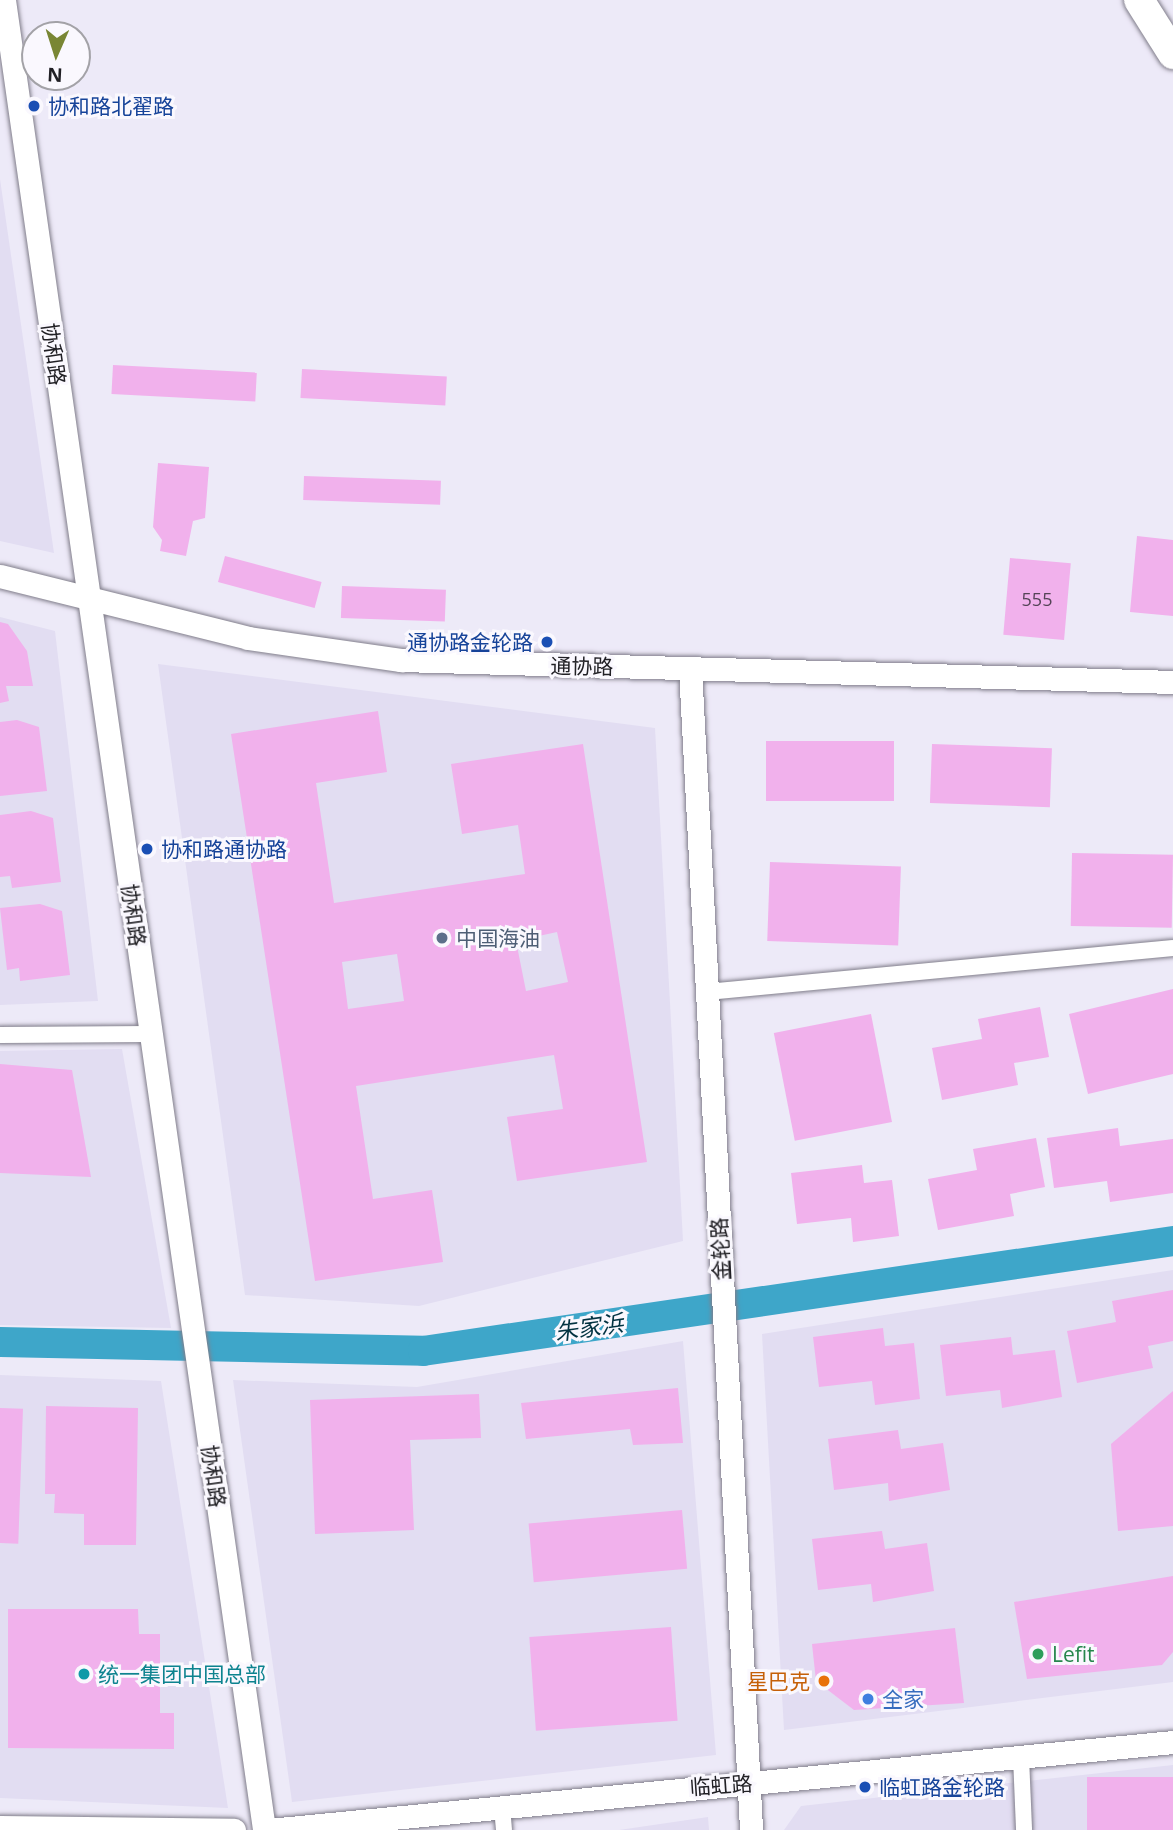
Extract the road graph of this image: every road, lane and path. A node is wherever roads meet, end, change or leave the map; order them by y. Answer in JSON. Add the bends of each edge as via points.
{"nodes":[{"id":1,"x":4,"y":0,"type":"edge"},
{"id":2,"x":1139,"y":0,"type":"edge"},
{"id":3,"x":1173,"y":54,"type":"edge"},
{"id":4,"x":0,"y":576,"type":"edge"},
{"id":5,"x":89,"y":598,"type":"junction"},
{"id":6,"x":690,"y":668,"type":"junction"},
{"id":7,"x":1173,"y":682,"type":"edge"},
{"id":8,"x":1173,"y":948,"type":"edge"},
{"id":9,"x":707,"y":992,"type":"junction"},
{"id":10,"x":150,"y":1034,"type":"junction"},
{"id":11,"x":0,"y":1035,"type":"edge"},
{"id":12,"x":1173,"y":1742,"type":"edge"},
{"id":13,"x":1021,"y":1757,"type":"junction"},
{"id":14,"x":748,"y":1783,"type":"junction"},
{"id":15,"x":503,"y":1819,"type":"edge"},
{"id":16,"x":0,"y":1827,"type":"edge"},
{"id":17,"x":234,"y":1830,"type":"edge"},
{"id":18,"x":266,"y":1830,"type":"edge"},
{"id":19,"x":751,"y":1830,"type":"edge"},
{"id":20,"x":1024,"y":1830,"type":"edge"}],
"edges":[{"from":1,"to":5,"type":"street","name":"协和路"},
{"from":2,"to":3,"type":"highway"},
{"from":4,"to":5,"type":"street","name":"通协路"},
{"from":5,"to":6,"type":"street","name":"通协路","via":[[248,638],[352,656]]},
{"from":5,"to":10,"type":"street","name":"协和路"},
{"from":6,"to":7,"type":"street","name":"通协路"},
{"from":6,"to":9,"type":"street","name":"金轮路"},
{"from":8,"to":9,"type":"street"},
{"from":9,"to":14,"type":"street","name":"金轮路"},
{"from":10,"to":11,"type":"street"},
{"from":10,"to":18,"type":"street","name":"协和路"},
{"from":12,"to":13,"type":"street","name":"临虹路"},
{"from":13,"to":14,"type":"street","name":"临虹路"},
{"from":13,"to":20,"type":"street"},
{"from":14,"to":15,"type":"street","name":"临虹路"},
{"from":14,"to":19,"type":"street","name":"金轮路"},
{"from":15,"to":18,"type":"street","name":"临虹路"},
{"from":16,"to":17,"type":"street"}]}
